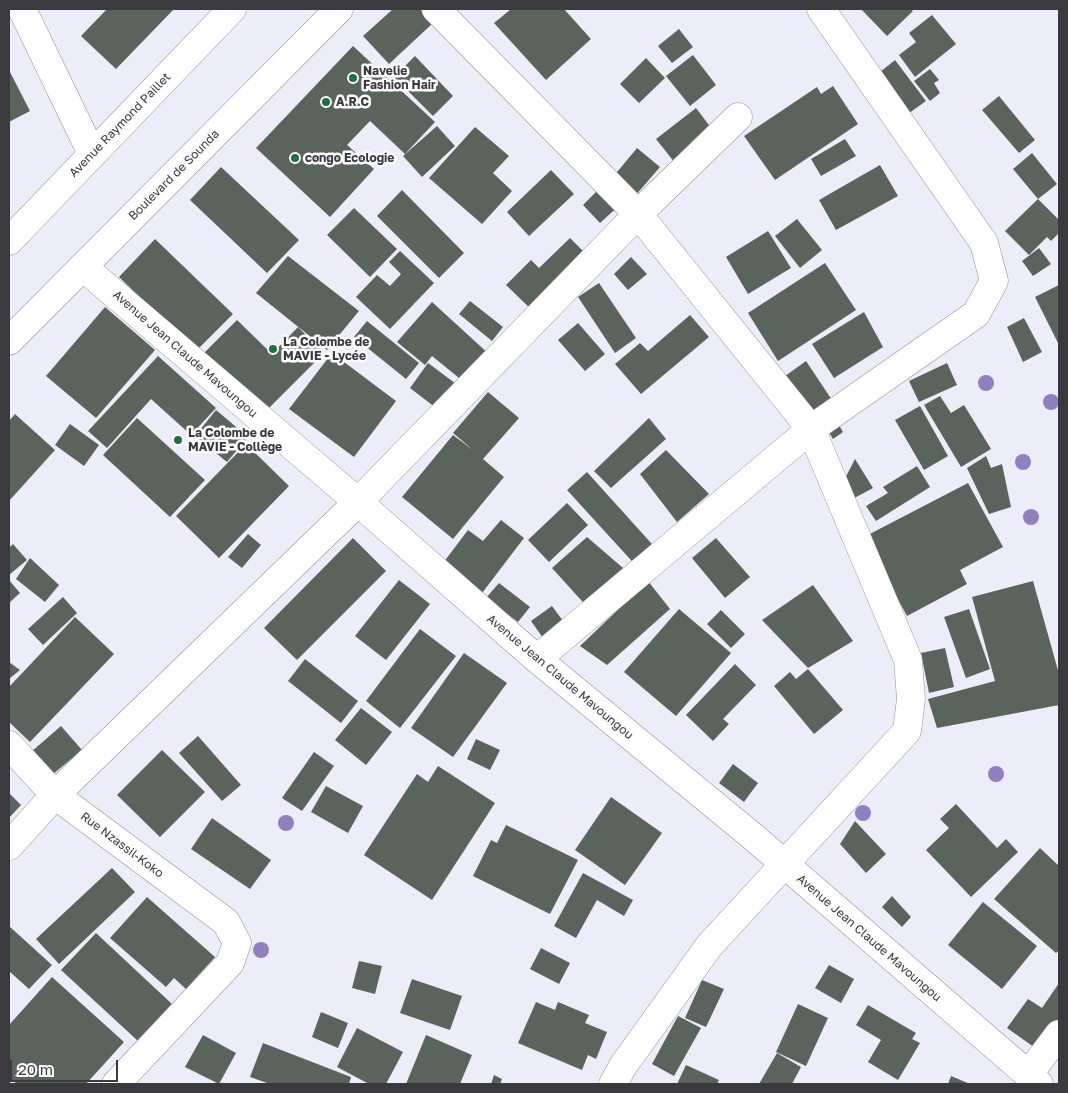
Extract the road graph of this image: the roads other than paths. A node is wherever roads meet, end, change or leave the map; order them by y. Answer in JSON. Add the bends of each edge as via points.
{"nodes":[{"id":1,"x":22,"y":9,"type":"edge"},
{"id":2,"x":232,"y":9,"type":"edge"},
{"id":3,"x":339,"y":9,"type":"edge"},
{"id":4,"x":436,"y":9,"type":"edge"},
{"id":5,"x":821,"y":9,"type":"edge"},
{"id":6,"x":738,"y":117,"type":"dead end"},
{"id":7,"x":92,"y":154,"type":"junction"},
{"id":8,"x":638,"y":214,"type":"junction"},
{"id":9,"x":9,"y":241,"type":"edge"},
{"id":10,"x":83,"y":267,"type":"junction"},
{"id":11,"x":9,"y":341,"type":"edge"},
{"id":12,"x":811,"y":429,"type":"junction"},
{"id":13,"x":358,"y":502,"type":"junction"},
{"id":14,"x":537,"y":659,"type":"junction"},
{"id":15,"x":9,"y":745,"type":"edge"},
{"id":16,"x":55,"y":795,"type":"junction"},
{"id":17,"x":9,"y":846,"type":"edge"},
{"id":18,"x":784,"y":865,"type":"junction"},
{"id":19,"x":1059,"y":1034,"type":"edge"},
{"id":20,"x":1033,"y":1080,"type":"edge"},
{"id":21,"x":116,"y":1084,"type":"edge"},
{"id":22,"x":613,"y":1084,"type":"edge"}],
"edges":[{"from":1,"to":7,"type":"street"},
{"from":2,"to":7,"type":"street","name":"Avenue Raymond Paillet"},
{"from":3,"to":10,"type":"street","name":"Boulevard de Sounda"},
{"from":4,"to":8,"type":"street"},
{"from":5,"to":12,"type":"street","via":[[984,243],[994,281],[976,314]]},
{"from":6,"to":8,"type":"street"},
{"from":7,"to":9,"type":"street","name":"Avenue Raymond Paillet"},
{"from":8,"to":12,"type":"street"},
{"from":8,"to":13,"type":"street"},
{"from":10,"to":11,"type":"street","name":"Boulevard de Sounda"},
{"from":10,"to":13,"type":"street","name":"Avenue Jean Claude Mavoungou"},
{"from":12,"to":14,"type":"street"},
{"from":12,"to":18,"type":"street","via":[[908,660],[911,699],[907,731]]},
{"from":13,"to":14,"type":"street","name":"Avenue Jean Claude Mavoungou"},
{"from":13,"to":16,"type":"street"},
{"from":14,"to":18,"type":"street","name":"Avenue Jean Claude Mavoungou"},
{"from":15,"to":16,"type":"street","name":"Rue Nzassil-Koko"},
{"from":16,"to":17,"type":"street"},
{"from":16,"to":21,"type":"street","name":"Rue Nzassil-Koko","via":[[226,922],[236,943],[230,963]]},
{"from":18,"to":20,"type":"street","name":"Avenue Jean Claude Mavoungou"},
{"from":18,"to":22,"type":"street","via":[[709,946]]},
{"from":19,"to":20,"type":"street"}]}
